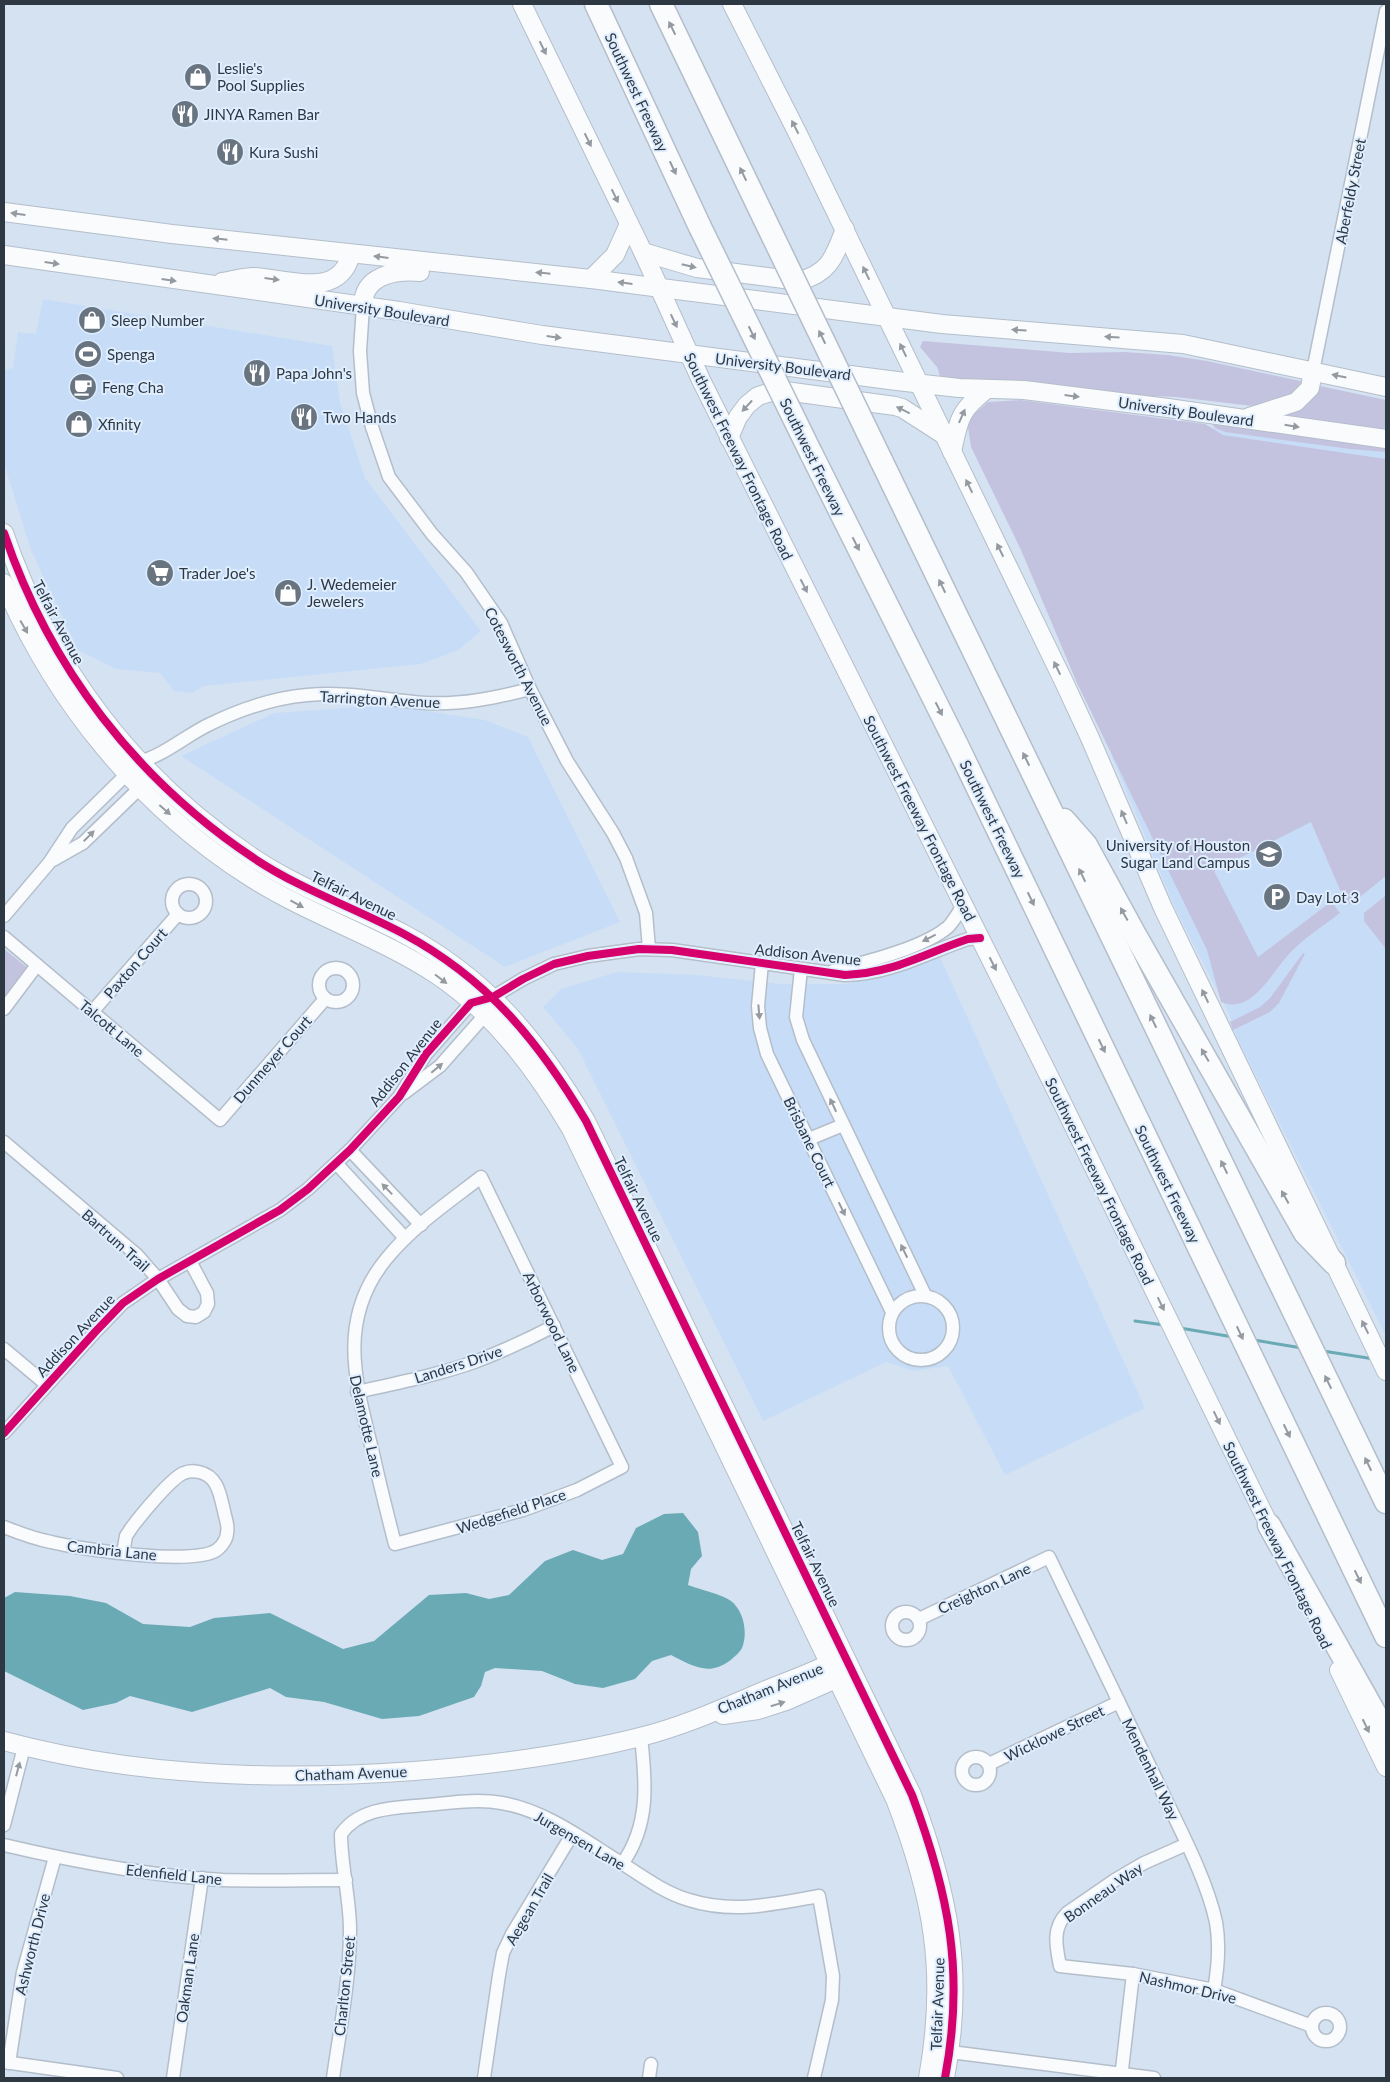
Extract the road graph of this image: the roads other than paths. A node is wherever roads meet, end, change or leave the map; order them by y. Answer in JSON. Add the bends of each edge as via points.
{"nodes":[{"id":1,"x":522,"y":4,"type":"edge"},
{"id":2,"x":596,"y":4,"type":"edge"},
{"id":3,"x":661,"y":4,"type":"edge"},
{"id":4,"x":732,"y":4,"type":"edge"},
{"id":5,"x":1386,"y":11,"type":"edge"},
{"id":6,"x":4,"y":212,"type":"edge"},
{"id":7,"x":629,"y":224,"type":"junction"},
{"id":8,"x":845,"y":230,"type":"junction"},
{"id":9,"x":643,"y":252,"type":"junction"},
{"id":10,"x":351,"y":254,"type":"junction"},
{"id":11,"x":4,"y":256,"type":"edge"},
{"id":12,"x":499,"y":269,"type":"junction"},
{"id":13,"x":592,"y":279,"type":"junction"},
{"id":14,"x":207,"y":285,"type":"junction"},
{"id":15,"x":658,"y":287,"type":"junction"},
{"id":16,"x":363,"y":306,"type":"junction"},
{"id":17,"x":887,"y":317,"type":"junction"},
{"id":18,"x":689,"y":354,"type":"junction"},
{"id":19,"x":1313,"y":371,"type":"junction"},
{"id":20,"x":919,"y":384,"type":"junction"},
{"id":21,"x":1386,"y":387,"type":"edge"},
{"id":22,"x":986,"y":389,"type":"junction"},
{"id":23,"x":1244,"y":418,"type":"junction"},
{"id":24,"x":944,"y":435,"type":"junction"},
{"id":25,"x":730,"y":438,"type":"junction"},
{"id":26,"x":1386,"y":439,"type":"edge"},
{"id":27,"x":952,"y":452,"type":"junction"},
{"id":28,"x":4,"y":534,"type":"edge"},
{"id":29,"x":10,"y":589,"type":"edge"},
{"id":30,"x":530,"y":689,"type":"junction"},
{"id":31,"x":133,"y":768,"type":"junction"},
{"id":32,"x":146,"y":782,"type":"junction"},
{"id":33,"x":1048,"y":803,"type":"junction"},
{"id":34,"x":49,"y":863,"type":"junction"},
{"id":35,"x":963,"y":905,"type":"junction"},
{"id":36,"x":178,"y":914,"type":"dead end"},
{"id":37,"x":4,"y":916,"type":"edge"},
{"id":38,"x":4,"y":937,"type":"edge"},
{"id":39,"x":980,"y":938,"type":"junction"},
{"id":40,"x":649,"y":949,"type":"junction"},
{"id":41,"x":762,"y":964,"type":"junction"},
{"id":42,"x":37,"y":965,"type":"junction"},
{"id":43,"x":801,"y":969,"type":"junction"},
{"id":44,"x":830,"y":972,"type":"junction"},
{"id":45,"x":493,"y":997,"type":"junction"},
{"id":46,"x":325,"y":999,"type":"dead end"},
{"id":47,"x":471,"y":1003,"type":"junction"},
{"id":48,"x":4,"y":1008,"type":"edge"},
{"id":49,"x":92,"y":1012,"type":"junction"},
{"id":50,"x":485,"y":1015,"type":"junction"},
{"id":51,"x":399,"y":1097,"type":"junction"},
{"id":52,"x":220,"y":1120,"type":"joint"},
{"id":53,"x":843,"y":1126,"type":"junction"},
{"id":54,"x":808,"y":1139,"type":"junction"},
{"id":55,"x":4,"y":1142,"type":"edge"},
{"id":56,"x":350,"y":1150,"type":"junction"},
{"id":57,"x":336,"y":1163,"type":"junction"},
{"id":58,"x":481,"y":1176,"type":"joint"},
{"id":59,"x":421,"y":1225,"type":"junction"},
{"id":60,"x":405,"y":1238,"type":"junction"},
{"id":61,"x":190,"y":1261,"type":"junction"},
{"id":62,"x":1334,"y":1264,"type":"junction"},
{"id":63,"x":158,"y":1279,"type":"junction"},
{"id":64,"x":925,"y":1295,"type":"junction"},
{"id":65,"x":892,"y":1312,"type":"junction"},
{"id":66,"x":554,"y":1326,"type":"junction"},
{"id":67,"x":4,"y":1349,"type":"edge"},
{"id":68,"x":1386,"y":1371,"type":"edge"},
{"id":69,"x":47,"y":1385,"type":"junction"},
{"id":70,"x":357,"y":1392,"type":"junction"},
{"id":71,"x":4,"y":1433,"type":"edge"},
{"id":72,"x":622,"y":1467,"type":"joint"},
{"id":73,"x":1386,"y":1502,"type":"edge"},
{"id":74,"x":1269,"y":1524,"type":"junction"},
{"id":75,"x":4,"y":1527,"type":"edge"},
{"id":76,"x":395,"y":1544,"type":"joint"},
{"id":77,"x":123,"y":1553,"type":"junction"},
{"id":78,"x":1050,"y":1557,"type":"joint"},
{"id":79,"x":919,"y":1619,"type":"dead end"},
{"id":80,"x":1386,"y":1636,"type":"edge"},
{"id":81,"x":841,"y":1667,"type":"junction"},
{"id":82,"x":1119,"y":1702,"type":"junction"},
{"id":83,"x":1386,"y":1734,"type":"edge"},
{"id":84,"x":641,"y":1737,"type":"junction"},
{"id":85,"x":4,"y":1743,"type":"edge"},
{"id":86,"x":24,"y":1747,"type":"junction"},
{"id":87,"x":990,"y":1764,"type":"dead end"},
{"id":88,"x":1386,"y":1766,"type":"edge"},
{"id":89,"x":4,"y":1825,"type":"edge"},
{"id":90,"x":573,"y":1833,"type":"junction"},
{"id":91,"x":341,"y":1834,"type":"joint"},
{"id":92,"x":1187,"y":1844,"type":"junction"},
{"id":93,"x":4,"y":1845,"type":"edge"},
{"id":94,"x":55,"y":1856,"type":"junction"},
{"id":95,"x":622,"y":1864,"type":"junction"},
{"id":96,"x":202,"y":1878,"type":"junction"},
{"id":97,"x":346,"y":1880,"type":"junction"},
{"id":98,"x":1060,"y":1966,"type":"joint"},
{"id":99,"x":1132,"y":1974,"type":"junction"},
{"id":100,"x":1214,"y":1990,"type":"junction"},
{"id":101,"x":1312,"y":2026,"type":"dead end"},
{"id":102,"x":941,"y":2050,"type":"junction"},
{"id":103,"x":6,"y":2062,"type":"edge"},
{"id":104,"x":651,"y":2064,"type":"dead end"},
{"id":105,"x":1121,"y":2076,"type":"edge"},
{"id":106,"x":117,"y":2078,"type":"edge"},
{"id":107,"x":173,"y":2078,"type":"edge"},
{"id":108,"x":333,"y":2078,"type":"edge"},
{"id":109,"x":484,"y":2078,"type":"edge"},
{"id":110,"x":649,"y":2078,"type":"edge"},
{"id":111,"x":814,"y":2078,"type":"edge"},
{"id":112,"x":928,"y":2078,"type":"edge"},
{"id":113,"x":945,"y":2078,"type":"edge"},
{"id":114,"x":1154,"y":2078,"type":"edge"}],
"edges":[{"from":1,"to":7,"type":"main road","name":"Southwest Freeway Frontage Road","one_way":true},
{"from":2,"to":80,"type":"highway","name":"Southwest Freeway","one_way":true,"bridge":true,"via":[[700,227],[957,745]]},
{"from":33,"to":3,"type":"highway","one_way":true,"bridge":true},
{"from":8,"to":4,"type":"main road","one_way":true},
{"from":5,"to":19,"type":"street","name":"Aberfeldy Street"},
{"from":10,"to":6,"type":"main road","one_way":true},
{"from":7,"to":9,"type":"main road","name":"Southwest Freeway Frontage Road"},
{"from":7,"to":13,"type":"main road","via":[[615,255]]},
{"from":9,"to":8,"type":"main road","one_way":true,"via":[[697,268],[799,281],[810,278],[829,265]]},
{"from":17,"to":8,"type":"main road","one_way":true},
{"from":9,"to":15,"type":"main road","name":"Southwest Freeway Frontage Road"},
{"from":12,"to":10,"type":"main road","one_way":true},
{"from":14,"to":10,"type":"main road","one_way":true,"via":[[251,277],[322,283],[340,275]]},
{"from":11,"to":14,"type":"main road","name":"University Boulevard","one_way":true},
{"from":13,"to":12,"type":"main road","one_way":true},
{"from":12,"to":16,"type":"main road","via":[[473,276],[404,270],[391,272],[369,286]]},
{"from":15,"to":13,"type":"main road","one_way":true},
{"from":14,"to":16,"type":"main road","name":"University Boulevard"},
{"from":15,"to":17,"type":"main road"},
{"from":15,"to":18,"type":"main road","name":"Southwest Freeway Frontage Road","one_way":true},
{"from":16,"to":18,"type":"main road","name":"University Boulevard","one_way":true,"via":[[542,335]]},
{"from":16,"to":30,"type":"street","name":"Cotesworth Avenue","via":[[360,351],[363,393],[389,477],[471,579],[500,623]]},
{"from":19,"to":17,"type":"main road","one_way":true,"via":[[1183,344]]},
{"from":20,"to":17,"type":"main road","one_way":true},
{"from":18,"to":20,"type":"main road","name":"University Boulevard"},
{"from":18,"to":25,"type":"main road","name":"Southwest Freeway Frontage Road"},
{"from":21,"to":19,"type":"main road","one_way":true},
{"from":19,"to":23,"type":"main road","via":[[1310,388],[1296,402]]},
{"from":20,"to":22,"type":"main road","name":"University Boulevard"},
{"from":20,"to":24,"type":"main road"},
{"from":22,"to":23,"type":"main road","name":"University Boulevard","one_way":true,"via":[[1024,390]]},
{"from":27,"to":22,"type":"main road","one_way":true,"via":[[962,414],[969,403]]},
{"from":23,"to":26,"type":"main road","name":"University Boulevard","one_way":true},
{"from":24,"to":25,"type":"main road","one_way":true,"via":[[895,406],[778,390],[758,396],[746,405]]},
{"from":24,"to":27,"type":"main road"},
{"from":25,"to":35,"type":"main road","name":"Southwest Freeway Frontage Road","one_way":true},
{"from":62,"to":27,"type":"main road","one_way":true,"via":[[1163,908],[1090,738]]},
{"from":28,"to":29,"type":"main road","name":"Telfair Avenue"},
{"from":29,"to":31,"type":"main road","name":"Telfair Avenue","via":[[34,611]]},
{"from":30,"to":31,"type":"street","name":"Tarrington Avenue","via":[[488,700],[448,703],[344,694],[307,695],[232,714]]},
{"from":30,"to":40,"type":"street","name":"Cotesworth Avenue","via":[[566,761],[626,858],[646,913]]},
{"from":31,"to":32,"type":"main road","name":"Telfair Avenue"},
{"from":31,"to":34,"type":"street","name":"Tarrington Avenue","via":[[72,828]]},
{"from":34,"to":32,"type":"street","name":"Tarrington Avenue","one_way":true,"via":[[83,843]]},
{"from":32,"to":45,"type":"main road","name":"Telfair Avenue","via":[[257,860],[404,934]]},
{"from":32,"to":47,"type":"main road","name":"Telfair Avenue","one_way":true,"via":[[204,844],[250,878],[429,971]]},
{"from":62,"to":33,"type":"highway","one_way":true,"via":[[1305,1234],[1086,845]]},
{"from":73,"to":33,"type":"highway","one_way":true},
{"from":34,"to":37,"type":"street","name":"Tarrington Avenue"},
{"from":35,"to":39,"type":"main road","name":"Southwest Freeway Frontage Road"},
{"from":35,"to":44,"type":"street","name":"Addison Avenue","one_way":true,"via":[[948,926],[930,938]]},
{"from":36,"to":49,"type":"street","name":"Paxton Court"},
{"from":38,"to":42,"type":"street","name":"Talcott Lane"},
{"from":39,"to":44,"type":"street","name":"Addison Avenue","via":[[963,941],[887,970],[845,975]]},
{"from":39,"to":74,"type":"main road","name":"Southwest Freeway Frontage Road","one_way":true},
{"from":40,"to":41,"type":"street","name":"Addison Avenue"},
{"from":40,"to":45,"type":"street","name":"Addison Avenue","via":[[588,956],[554,964]]},
{"from":41,"to":43,"type":"street","name":"Addison Avenue"},
{"from":41,"to":54,"type":"street","name":"Brisbane Court","one_way":true,"via":[[758,1006],[760,1028],[768,1054]]},
{"from":42,"to":48,"type":"street"},
{"from":42,"to":49,"type":"street","name":"Talcott Lane"},
{"from":43,"to":44,"type":"street","name":"Addison Avenue"},
{"from":53,"to":43,"type":"street","one_way":true,"via":[[798,1024],[797,996]]},
{"from":45,"to":47,"type":"street","name":"Addison Avenue"},
{"from":45,"to":50,"type":"street","name":"Addison Avenue"},
{"from":45,"to":81,"type":"main road","name":"Telfair Avenue","via":[[536,1045],[586,1122]]},
{"from":46,"to":52,"type":"street","name":"Dunmeyer Court"},
{"from":47,"to":50,"type":"main road","name":"Telfair Avenue"},
{"from":47,"to":51,"type":"street","name":"Addison Avenue","via":[[426,1054]]},
{"from":49,"to":52,"type":"street","name":"Talcott Lane"},
{"from":51,"to":50,"type":"street","name":"Addison Avenue","one_way":true,"via":[[440,1066]]},
{"from":50,"to":81,"type":"main road","name":"Telfair Avenue","via":[[524,1056],[571,1129]]},
{"from":51,"to":56,"type":"street","name":"Addison Avenue"},
{"from":53,"to":54,"type":"street"},
{"from":64,"to":53,"type":"street","one_way":true},
{"from":54,"to":65,"type":"street","name":"Brisbane Court","one_way":true},
{"from":55,"to":63,"type":"street","name":"Bartrum Trail","via":[[137,1255]]},
{"from":56,"to":57,"type":"street","name":"Addison Avenue"},
{"from":59,"to":56,"type":"street","one_way":true},
{"from":57,"to":60,"type":"street"},
{"from":57,"to":61,"type":"street","name":"Addison Avenue","via":[[280,1210]]},
{"from":58,"to":59,"type":"street","name":"Delamotte Lane"},
{"from":58,"to":66,"type":"street","name":"Arborwood Lane"},
{"from":59,"to":60,"type":"street","name":"Delamotte Lane"},
{"from":60,"to":70,"type":"street","name":"Delamotte Lane","via":[[372,1279],[363,1302],[353,1348]]},
{"from":61,"to":63,"type":"street","name":"Addison Avenue"},
{"from":61,"to":63,"type":"street","name":"Bartrum Trail","via":[[207,1293],[208,1304],[196,1317],[187,1316],[178,1308]]},
{"from":68,"to":62,"type":"main road","one_way":true},
{"from":63,"to":69,"type":"street","name":"Addison Avenue","via":[[123,1303]]},
{"from":64,"to":65,"type":"street","via":[[903,1300]]},
{"from":64,"to":65,"type":"street","via":[[944,1304],[953,1322],[950,1343],[935,1357],[914,1360],[896,1349],[888,1328]]},
{"from":66,"to":70,"type":"street","name":"Landers Drive","via":[[476,1362]]},
{"from":66,"to":72,"type":"street","name":"Arborwood Lane"},
{"from":67,"to":69,"type":"street"},
{"from":69,"to":71,"type":"street","name":"Addison Avenue"},
{"from":70,"to":76,"type":"street","name":"Delamotte Lane"},
{"from":72,"to":76,"type":"street","name":"Wedgefield Place","via":[[577,1490],[523,1510]]},
{"from":74,"to":83,"type":"highway"},
{"from":74,"to":88,"type":"main road","name":"Southwest Freeway Frontage Road","one_way":true},
{"from":75,"to":77,"type":"street","name":"Cambria Lane","via":[[50,1542]]},
{"from":77,"to":77,"type":"street","name":"Cambria Lane","via":[[126,1536],[132,1527],[175,1479],[186,1472],[208,1475],[218,1487],[228,1526],[220,1548],[202,1556]]},
{"from":78,"to":79,"type":"street","name":"Creighton Lane"},
{"from":78,"to":82,"type":"street","name":"Mendenhall Way"},
{"from":81,"to":84,"type":"main road","name":"Chatham Avenue"},
{"from":81,"to":102,"type":"main road","name":"Telfair Avenue","via":[[912,1795],[938,1869],[952,1943],[954,1982]]},
{"from":82,"to":87,"type":"street","name":"Wicklowe Street"},
{"from":82,"to":92,"type":"street","name":"Mendenhall Way"},
{"from":84,"to":86,"type":"main road","name":"Chatham Avenue","via":[[517,1762],[376,1774],[299,1776],[163,1770]]},
{"from":84,"to":95,"type":"street","via":[[646,1779],[645,1806],[638,1835]]},
{"from":85,"to":86,"type":"main road","name":"Chatham Avenue"},
{"from":89,"to":86,"type":"street","one_way":true},
{"from":90,"to":91,"type":"street","name":"Jurgensen Lane","via":[[526,1809],[478,1801],[410,1806],[370,1813],[355,1819]]},
{"from":90,"to":95,"type":"street","name":"Jurgensen Lane"},
{"from":90,"to":109,"type":"street","name":"Aegean Trail","via":[[503,1953]]},
{"from":91,"to":97,"type":"street","name":"Charlton Street"},
{"from":92,"to":98,"type":"street","name":"Bonneau Way","via":[[1144,1863],[1067,1913],[1056,1930]]},
{"from":92,"to":100,"type":"street","name":"Mendenhall Way","via":[[1216,1923],[1218,1961]]},
{"from":93,"to":94,"type":"street","name":"Edenfield Lane"},
{"from":94,"to":96,"type":"street","name":"Edenfield Lane","via":[[101,1866]]},
{"from":94,"to":103,"type":"street","name":"Ashworth Drive","via":[[23,1972]]},
{"from":95,"to":111,"type":"street","name":"Jurgensen Lane","via":[[686,1900],[708,1906],[756,1907],[819,1896],[833,1976],[832,2000]]},
{"from":96,"to":97,"type":"street","name":"Edenfield Lane"},
{"from":96,"to":107,"type":"street","name":"Oakman Lane"},
{"from":97,"to":108,"type":"street","name":"Charlton Street","via":[[350,1961]]},
{"from":98,"to":99,"type":"street","name":"Nashmor Drive"},
{"from":99,"to":100,"type":"street","name":"Nashmor Drive"},
{"from":99,"to":105,"type":"street"},
{"from":100,"to":101,"type":"street","name":"Nashmor Drive"},
{"from":102,"to":105,"type":"street"},
{"from":102,"to":112,"type":"main road","name":"Telfair Avenue"},
{"from":102,"to":113,"type":"main road","name":"Telfair Avenue"},
{"from":103,"to":106,"type":"street"},
{"from":104,"to":110,"type":"street"},
{"from":105,"to":114,"type":"street"}]}
